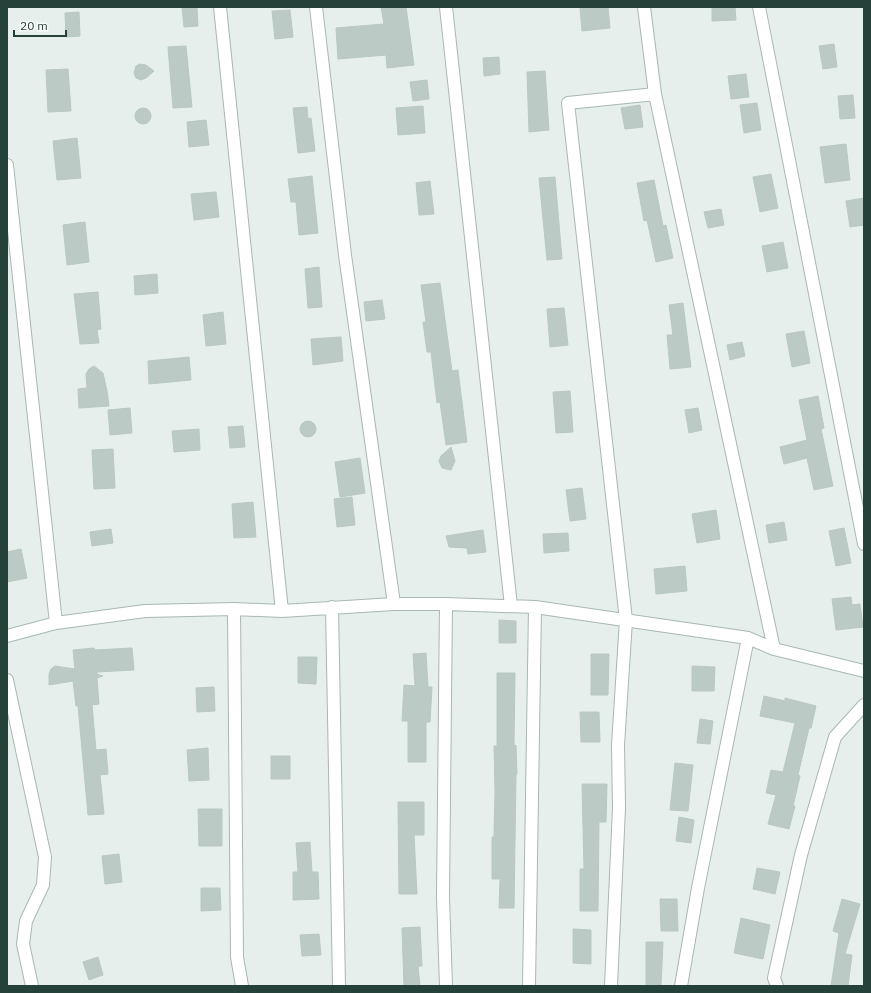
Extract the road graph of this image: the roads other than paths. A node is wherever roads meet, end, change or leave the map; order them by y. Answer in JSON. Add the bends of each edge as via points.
{"nodes":[{"id":1,"x":220,"y":7,"type":"edge"},
{"id":2,"x":316,"y":7,"type":"edge"},
{"id":3,"x":446,"y":7,"type":"edge"},
{"id":4,"x":644,"y":7,"type":"edge"},
{"id":5,"x":759,"y":7,"type":"edge"},
{"id":6,"x":655,"y":94,"type":"junction"},
{"id":7,"x":7,"y":165,"type":"edge"},
{"id":8,"x":864,"y":544,"type":"edge"},
{"id":9,"x":394,"y":604,"type":"junction"},
{"id":10,"x":446,"y":604,"type":"junction"},
{"id":11,"x":511,"y":606,"type":"junction"},
{"id":12,"x":332,"y":607,"type":"junction"},
{"id":13,"x":535,"y":607,"type":"junction"},
{"id":14,"x":234,"y":609,"type":"junction"},
{"id":15,"x":282,"y":611,"type":"junction"},
{"id":16,"x":626,"y":620,"type":"junction"},
{"id":17,"x":56,"y":623,"type":"junction"},
{"id":18,"x":7,"y":636,"type":"edge"},
{"id":19,"x":748,"y":638,"type":"junction"},
{"id":20,"x":774,"y":649,"type":"junction"},
{"id":21,"x":864,"y":671,"type":"edge"},
{"id":22,"x":7,"y":680,"type":"edge"},
{"id":23,"x":864,"y":705,"type":"edge"},
{"id":24,"x":32,"y":986,"type":"edge"},
{"id":25,"x":242,"y":986,"type":"edge"},
{"id":26,"x":339,"y":986,"type":"edge"},
{"id":27,"x":446,"y":986,"type":"edge"},
{"id":28,"x":529,"y":986,"type":"edge"},
{"id":29,"x":611,"y":986,"type":"edge"},
{"id":30,"x":681,"y":986,"type":"edge"},
{"id":31,"x":777,"y":986,"type":"edge"}],
"edges":[{"from":1,"to":15,"type":"street"},
{"from":2,"to":9,"type":"street","via":[[345,255]]},
{"from":3,"to":11,"type":"street"},
{"from":4,"to":6,"type":"street"},
{"from":5,"to":8,"type":"street"},
{"from":6,"to":16,"type":"street","via":[[568,103]]},
{"from":6,"to":20,"type":"street"},
{"from":7,"to":17,"type":"street"},
{"from":9,"to":10,"type":"street"},
{"from":9,"to":12,"type":"street"},
{"from":10,"to":11,"type":"street"},
{"from":10,"to":27,"type":"street","via":[[443,897]]},
{"from":11,"to":13,"type":"street"},
{"from":12,"to":15,"type":"street"},
{"from":12,"to":26,"type":"street"},
{"from":13,"to":16,"type":"street"},
{"from":13,"to":28,"type":"street"},
{"from":14,"to":15,"type":"street"},
{"from":14,"to":17,"type":"street","via":[[145,611]]},
{"from":14,"to":25,"type":"street","via":[[237,957]]},
{"from":16,"to":19,"type":"street"},
{"from":16,"to":29,"type":"street","via":[[618,746],[619,808]]},
{"from":17,"to":18,"type":"street"},
{"from":19,"to":20,"type":"street"},
{"from":19,"to":30,"type":"street","via":[[699,880]]},
{"from":20,"to":21,"type":"street"},
{"from":22,"to":24,"type":"street","via":[[44,857],[43,885],[26,921],[23,944]]},
{"from":23,"to":31,"type":"street","via":[[835,737],[801,856],[774,978]]}]}
